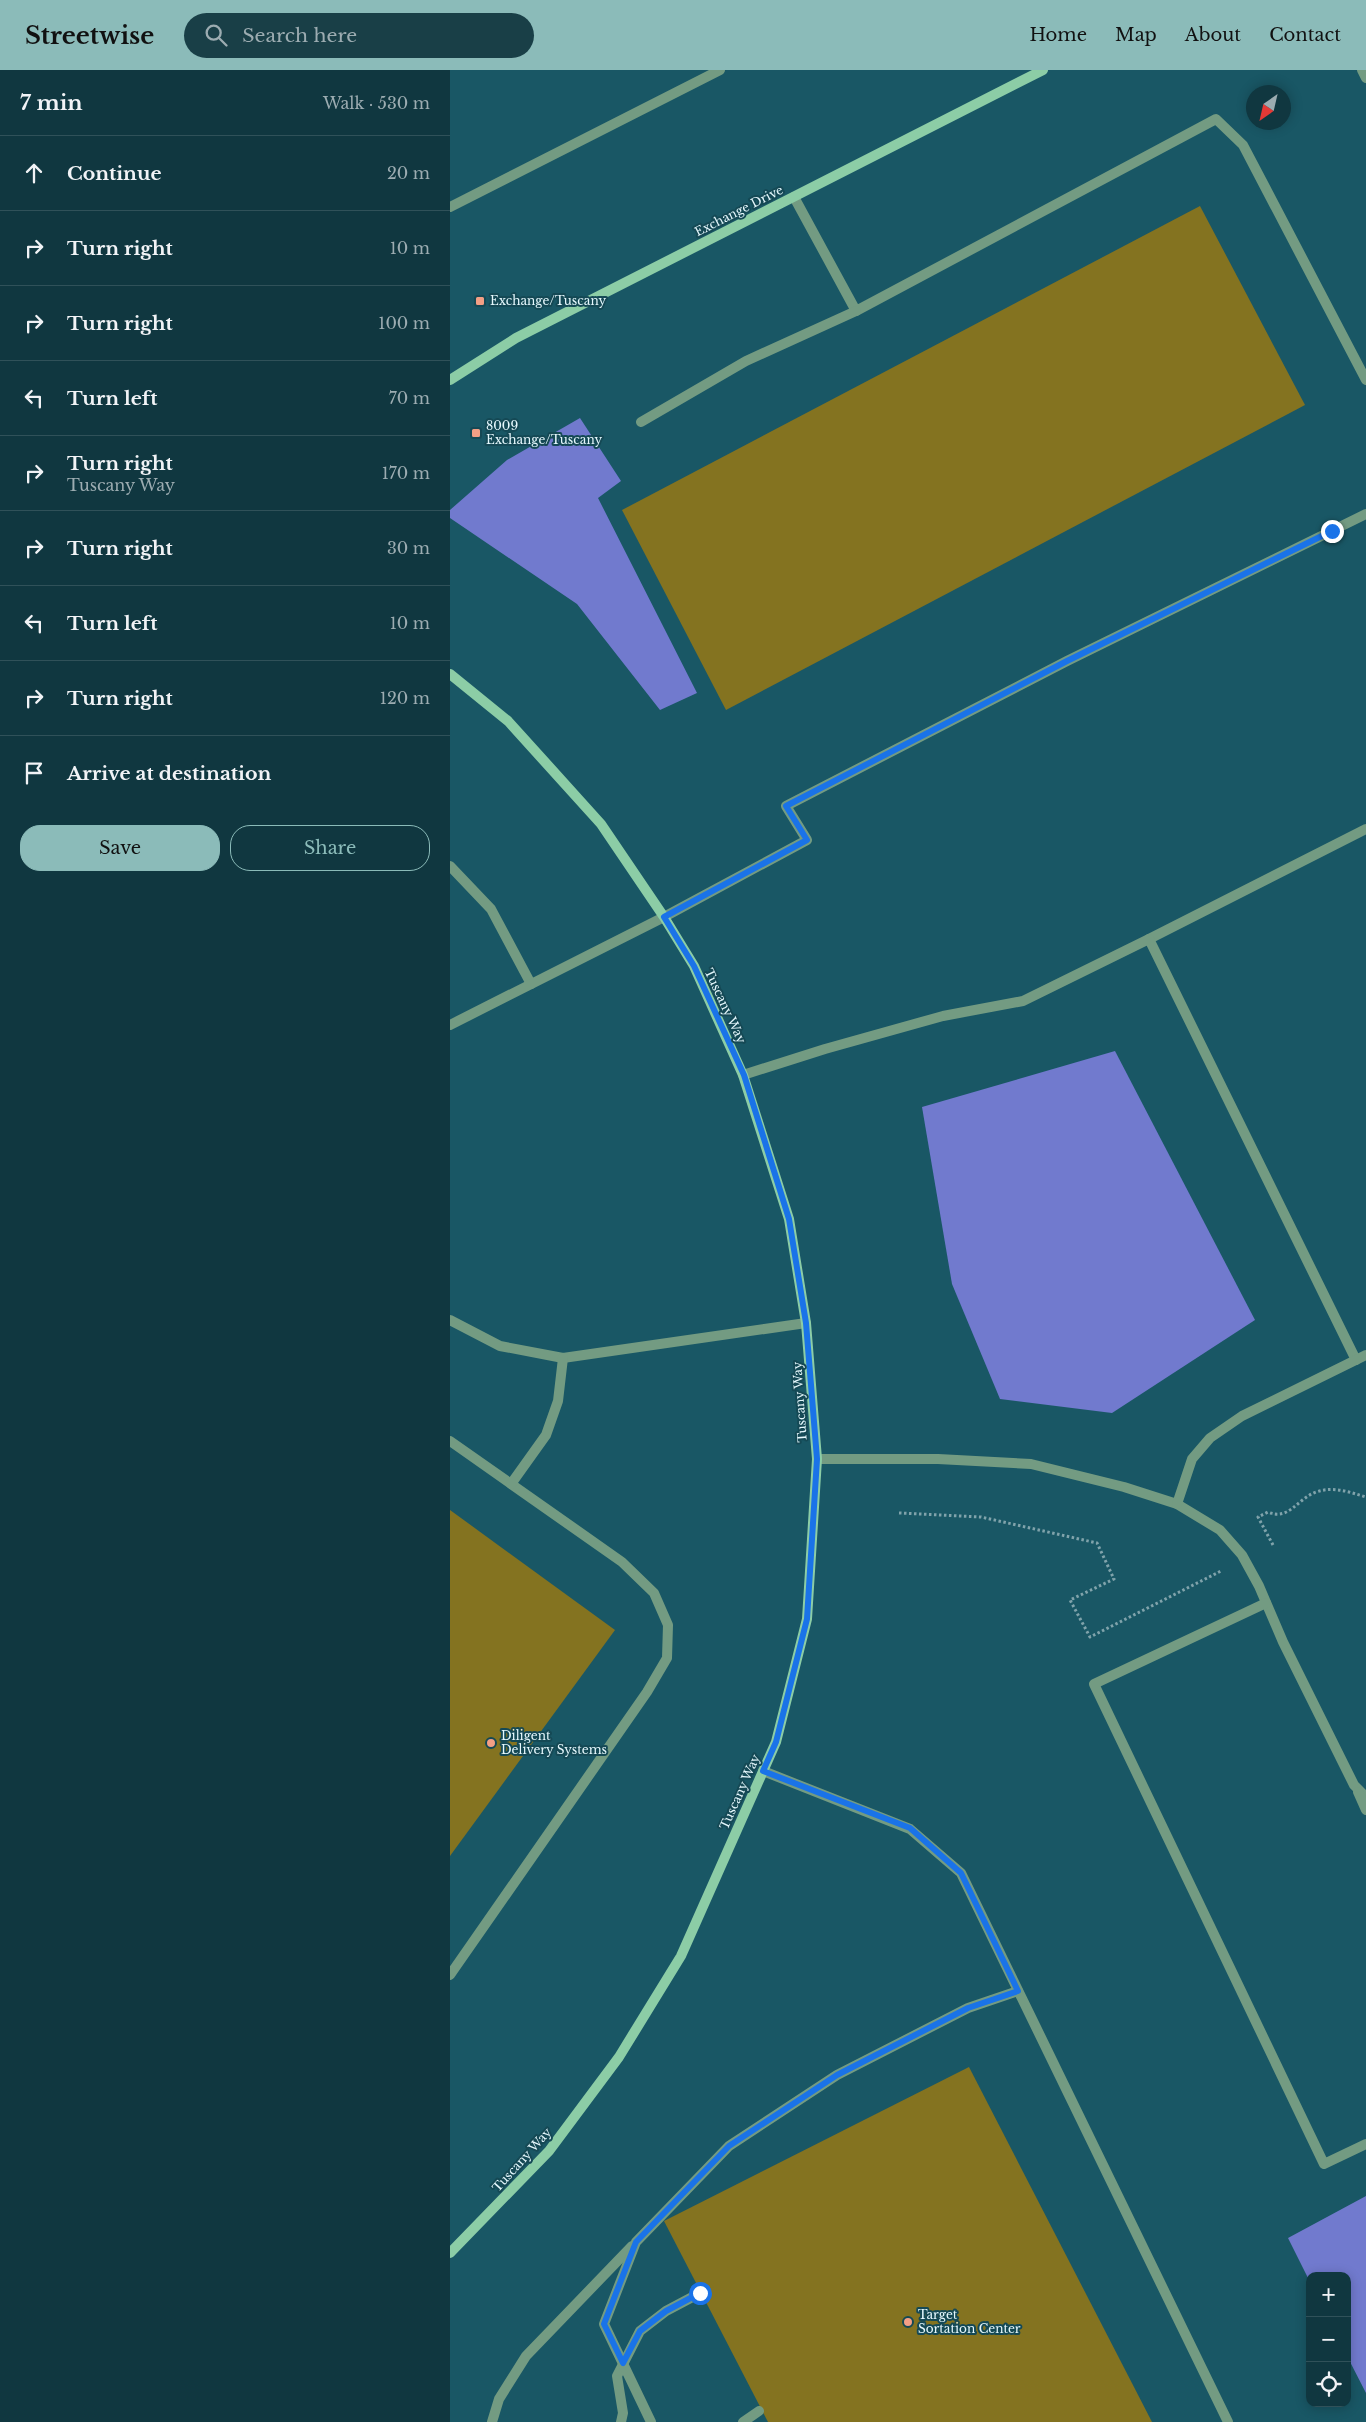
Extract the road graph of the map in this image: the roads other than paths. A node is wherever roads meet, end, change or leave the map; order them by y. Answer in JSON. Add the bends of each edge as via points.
{"nodes":[{"id":1,"x":720,"y":70,"type":"edge"},
{"id":2,"x":1043,"y":70,"type":"edge"},
{"id":3,"x":1362,"y":70,"type":"edge"},
{"id":4,"x":1366,"y":78,"type":"edge"},
{"id":5,"x":794,"y":197,"type":"junction"},
{"id":6,"x":450,"y":207,"type":"edge"},
{"id":7,"x":856,"y":311,"type":"junction"},
{"id":8,"x":450,"y":380,"type":"edge"},
{"id":9,"x":1366,"y":380,"type":"edge"},
{"id":10,"x":641,"y":422,"type":"dead end"},
{"id":11,"x":1366,"y":514,"type":"edge"},
{"id":12,"x":450,"y":674,"type":"edge"},
{"id":13,"x":1366,"y":829,"type":"edge"},
{"id":14,"x":450,"y":866,"type":"edge"},
{"id":15,"x":664,"y":917,"type":"junction"},
{"id":16,"x":1150,"y":939,"type":"junction"},
{"id":17,"x":531,"y":984,"type":"junction"},
{"id":18,"x":450,"y":1025,"type":"edge"},
{"id":19,"x":744,"y":1075,"type":"junction"},
{"id":20,"x":450,"y":1320,"type":"edge"},
{"id":21,"x":806,"y":1323,"type":"junction"},
{"id":22,"x":1366,"y":1355,"type":"edge"},
{"id":23,"x":563,"y":1358,"type":"junction"},
{"id":24,"x":1356,"y":1360,"type":"junction"},
{"id":25,"x":450,"y":1441,"type":"edge"},
{"id":26,"x":817,"y":1459,"type":"junction"},
{"id":27,"x":511,"y":1484,"type":"junction"},
{"id":28,"x":1176,"y":1504,"type":"junction"},
{"id":29,"x":1266,"y":1603,"type":"junction"},
{"id":30,"x":763,"y":1771,"type":"junction"},
{"id":31,"x":1354,"y":1785,"type":"junction"},
{"id":32,"x":1366,"y":1797,"type":"edge"},
{"id":33,"x":1366,"y":1810,"type":"edge"},
{"id":34,"x":450,"y":1975,"type":"edge"},
{"id":35,"x":1018,"y":1991,"type":"junction"},
{"id":36,"x":1366,"y":2144,"type":"edge"},
{"id":37,"x":636,"y":2242,"type":"junction"},
{"id":38,"x":450,"y":2253,"type":"edge"},
{"id":39,"x":700,"y":2293,"type":"dead end"},
{"id":40,"x":623,"y":2363,"type":"junction"},
{"id":41,"x":758,"y":2411,"type":"dead end"},
{"id":42,"x":492,"y":2422,"type":"edge"},
{"id":43,"x":621,"y":2422,"type":"edge"},
{"id":44,"x":651,"y":2422,"type":"edge"},
{"id":45,"x":743,"y":2422,"type":"edge"},
{"id":46,"x":1228,"y":2422,"type":"edge"}],
"edges":[{"from":1,"to":6,"type":"street"},
{"from":2,"to":5,"type":"street","name":"Exchange Drive"},
{"from":3,"to":4,"type":"street"},
{"from":5,"to":7,"type":"street"},
{"from":5,"to":8,"type":"street","name":"Exchange Drive","via":[[516,338]]},
{"from":7,"to":9,"type":"street","via":[[1216,119],[1243,145]]},
{"from":7,"to":10,"type":"street","via":[[746,361]]},
{"from":11,"to":15,"type":"street","via":[[1081,654],[786,806],[807,840]]},
{"from":12,"to":15,"type":"street","name":"Tuscany Way","via":[[508,721],[601,824]]},
{"from":13,"to":16,"type":"street"},
{"from":14,"to":17,"type":"street","via":[[491,909]]},
{"from":15,"to":17,"type":"street"},
{"from":15,"to":19,"type":"street","name":"Tuscany Way","via":[[694,966]]},
{"from":16,"to":19,"type":"street","via":[[1023,1001],[943,1016]]},
{"from":16,"to":24,"type":"street"},
{"from":17,"to":18,"type":"street"},
{"from":19,"to":21,"type":"street","name":"Tuscany Way","via":[[789,1219]]},
{"from":20,"to":23,"type":"street","via":[[500,1346]]},
{"from":21,"to":23,"type":"street"},
{"from":21,"to":26,"type":"street","name":"Tuscany Way"},
{"from":22,"to":24,"type":"street"},
{"from":23,"to":27,"type":"street","via":[[558,1401],[546,1435]]},
{"from":24,"to":28,"type":"street","via":[[1242,1416],[1210,1438],[1192,1459]]},
{"from":25,"to":27,"type":"street"},
{"from":26,"to":28,"type":"street","via":[[938,1459],[1031,1464],[1124,1487]]},
{"from":26,"to":30,"type":"street","name":"Tuscany Way","via":[[807,1619],[776,1742]]},
{"from":27,"to":34,"type":"street","via":[[622,1562],[654,1593],[668,1625],[667,1658],[647,1692]]},
{"from":28,"to":29,"type":"street","via":[[1220,1530],[1242,1555]]},
{"from":29,"to":31,"type":"street"},
{"from":29,"to":36,"type":"street","via":[[1094,1684],[1324,2164]]},
{"from":30,"to":35,"type":"street","via":[[910,1828],[961,1873]]},
{"from":30,"to":38,"type":"street","name":"Tuscany Way","via":[[681,1956],[619,2057],[549,2151]]},
{"from":31,"to":32,"type":"street"},
{"from":31,"to":33,"type":"street"},
{"from":35,"to":37,"type":"street","via":[[968,2008],[837,2075],[729,2146]]},
{"from":35,"to":46,"type":"street"},
{"from":37,"to":40,"type":"street","via":[[604,2324]]},
{"from":37,"to":42,"type":"street","via":[[526,2356],[499,2399]]},
{"from":39,"to":40,"type":"street","via":[[666,2311],[640,2331]]},
{"from":40,"to":43,"type":"street","via":[[617,2376],[623,2413]]},
{"from":40,"to":44,"type":"street"},
{"from":41,"to":45,"type":"street"}]}
